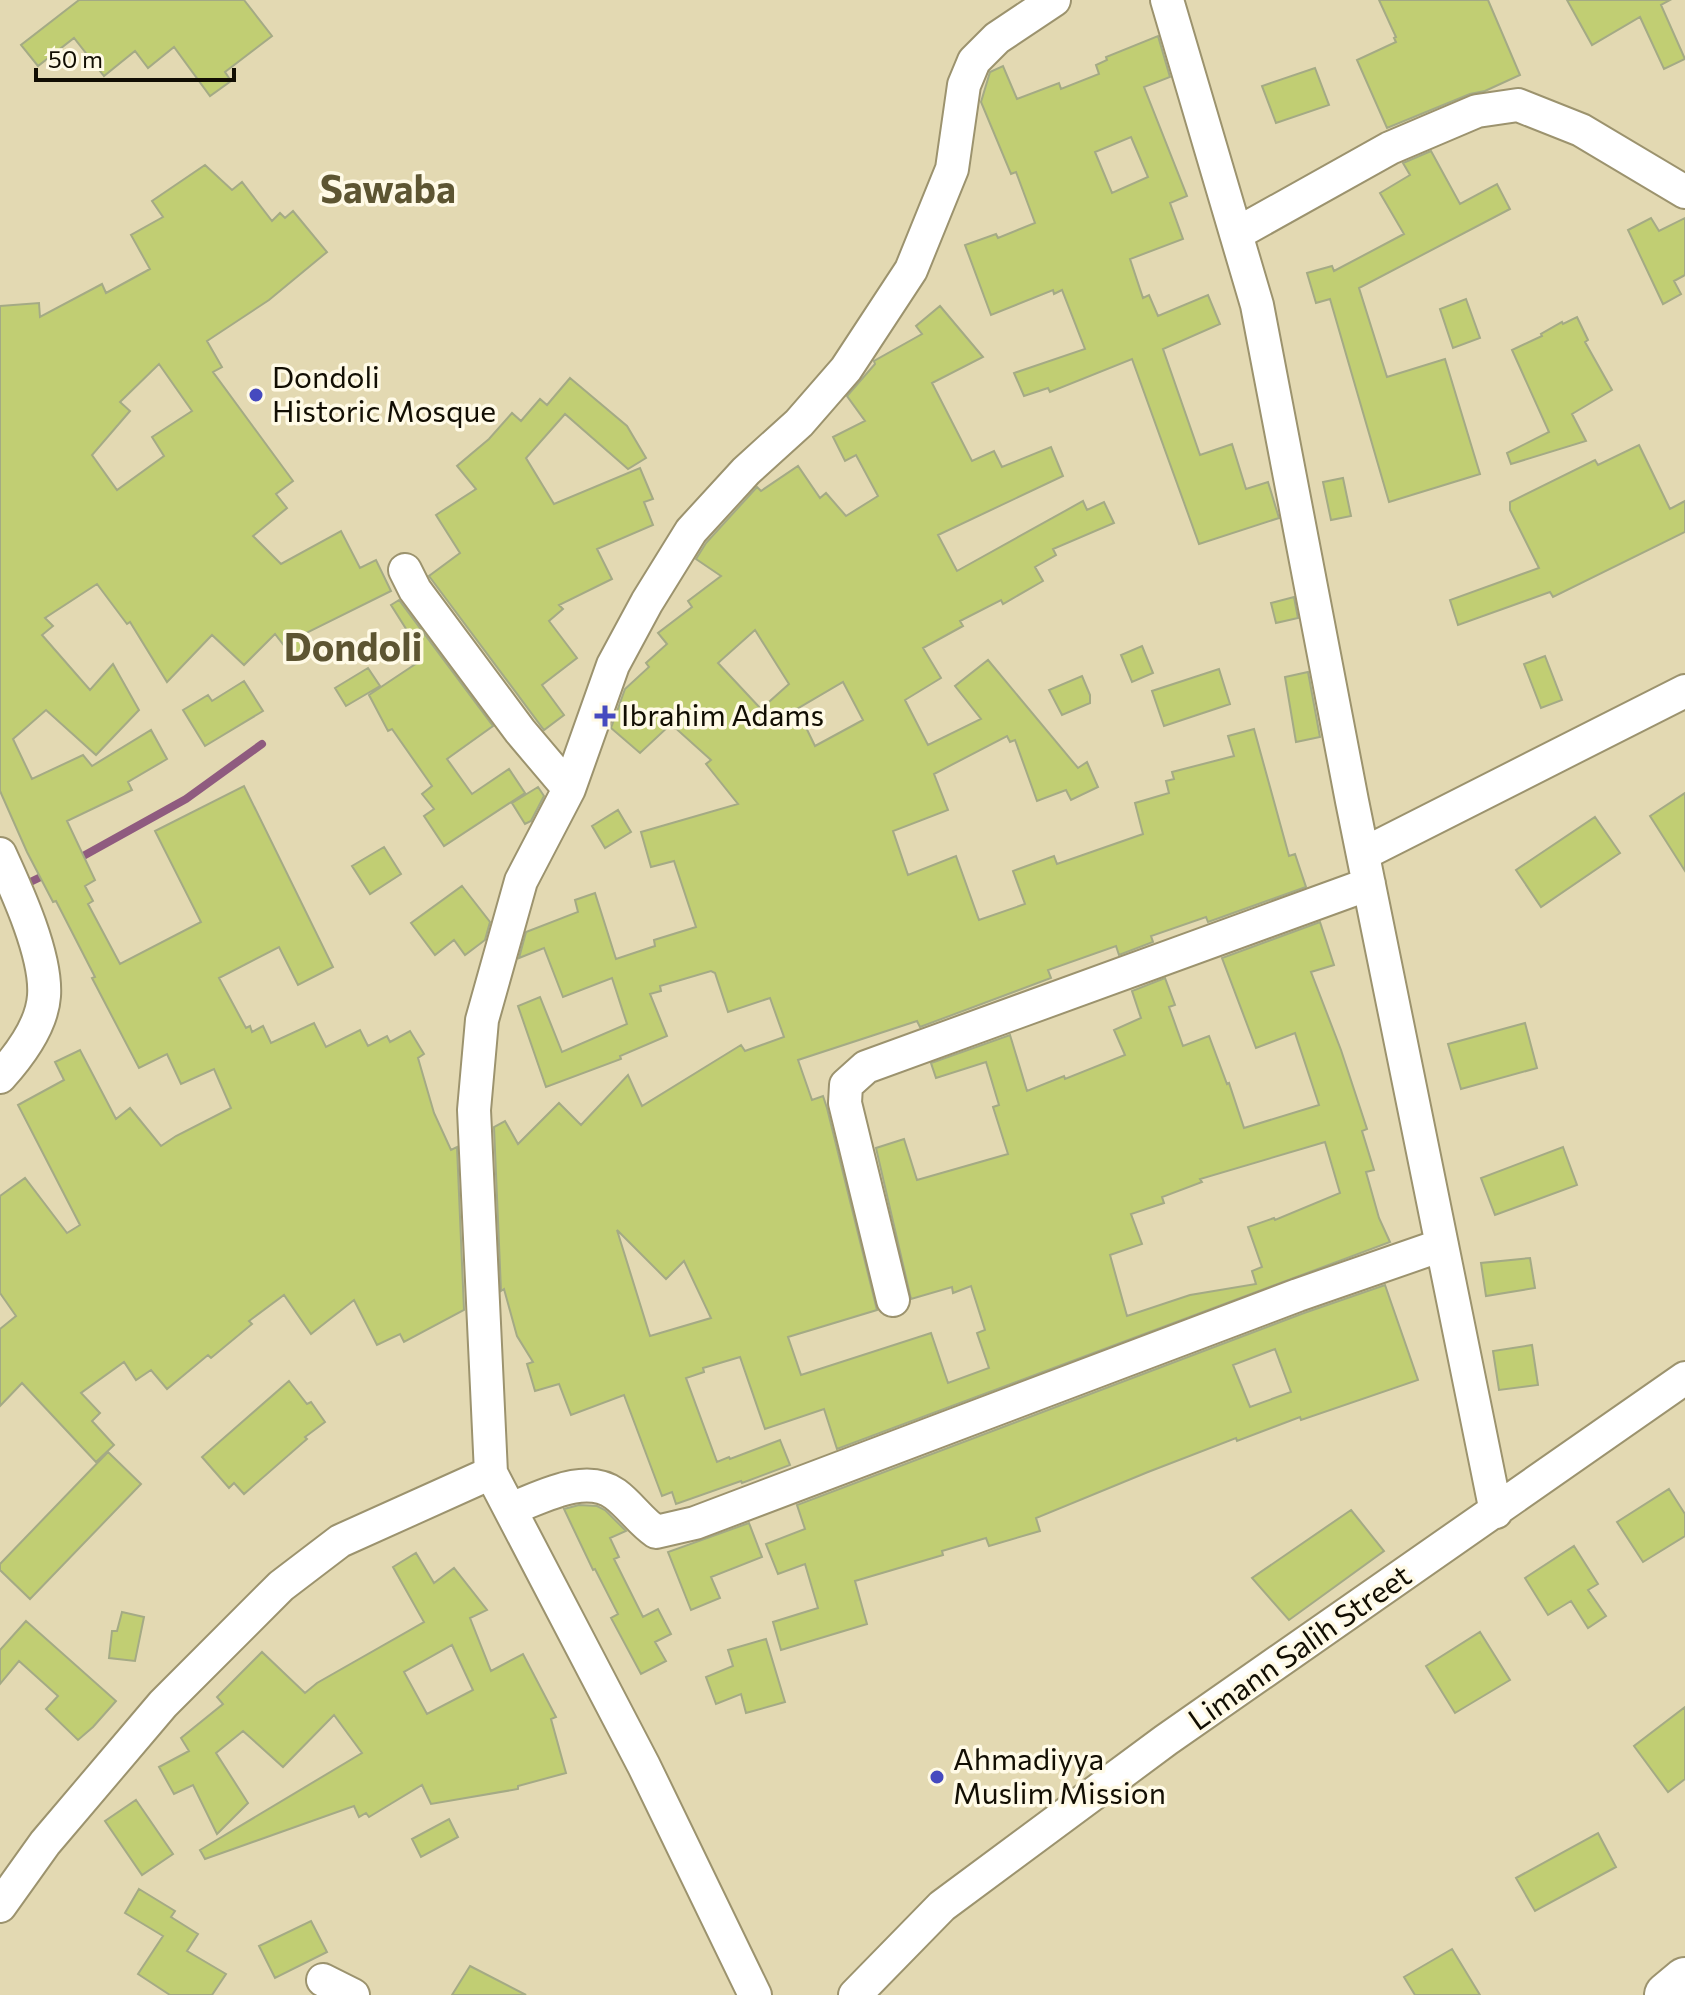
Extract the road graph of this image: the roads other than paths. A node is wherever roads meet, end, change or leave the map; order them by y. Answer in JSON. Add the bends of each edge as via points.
{"nodes":[{"id":1,"x":1054,"y":0,"type":"edge"},
{"id":2,"x":1167,"y":0,"type":"edge"},
{"id":3,"x":1685,"y":192,"type":"edge"},
{"id":4,"x":1236,"y":234,"type":"junction"},
{"id":5,"x":405,"y":570,"type":"dead end"},
{"id":6,"x":1685,"y":691,"type":"edge"},
{"id":7,"x":569,"y":789,"type":"junction"},
{"id":8,"x":0,"y":854,"type":"edge"},
{"id":9,"x":1366,"y":869,"type":"junction"},
{"id":10,"x":0,"y":1077,"type":"edge"},
{"id":11,"x":1442,"y":1245,"type":"junction"},
{"id":12,"x":893,"y":1300,"type":"dead end"},
{"id":13,"x":1685,"y":1378,"type":"edge"},
{"id":14,"x":491,"y":1473,"type":"junction"},
{"id":15,"x":510,"y":1509,"type":"junction"},
{"id":16,"x":1496,"y":1512,"type":"junction"},
{"id":17,"x":0,"y":1906,"type":"edge"},
{"id":18,"x":323,"y":1980,"type":"dead end"},
{"id":19,"x":1685,"y":1980,"type":"edge"},
{"id":20,"x":353,"y":1995,"type":"edge"},
{"id":21,"x":755,"y":1995,"type":"edge"},
{"id":22,"x":855,"y":1995,"type":"edge"},
{"id":23,"x":1667,"y":1995,"type":"edge"}],
"edges":[{"from":1,"to":7,"type":"street","via":[[997,38],[974,61],[964,85],[952,169],[911,270],[846,369],[691,531],[613,665]]},
{"from":2,"to":4,"type":"street"},
{"from":3,"to":4,"type":"street","via":[[1581,130],[1518,105],[1477,111],[1390,148]]},
{"from":4,"to":9,"type":"street","via":[[1257,305]]},
{"from":5,"to":7,"type":"street","via":[[520,731]]},
{"from":6,"to":9,"type":"street"},
{"from":7,"to":14,"type":"street","via":[[521,881],[482,1020],[474,1110]]},
{"from":8,"to":10,"type":"street","via":[[39,957],[44,997],[29,1042]]},
{"from":9,"to":11,"type":"street"},
{"from":9,"to":12,"type":"street","via":[[866,1067],[846,1085],[845,1103]]},
{"from":11,"to":15,"type":"street","via":[[695,1523],[656,1532],[601,1485],[581,1485]]},
{"from":11,"to":16,"type":"street"},
{"from":13,"to":16,"type":"street","name":"Limann Salih Street"},
{"from":14,"to":15,"type":"street"},
{"from":14,"to":17,"type":"street","via":[[340,1541],[281,1586],[163,1704],[45,1843]]},
{"from":15,"to":21,"type":"street"},
{"from":16,"to":22,"type":"street","name":"Limann Salih Street","via":[[1166,1740],[942,1906]]},
{"from":18,"to":20,"type":"street"},
{"from":19,"to":23,"type":"highway"}]}
